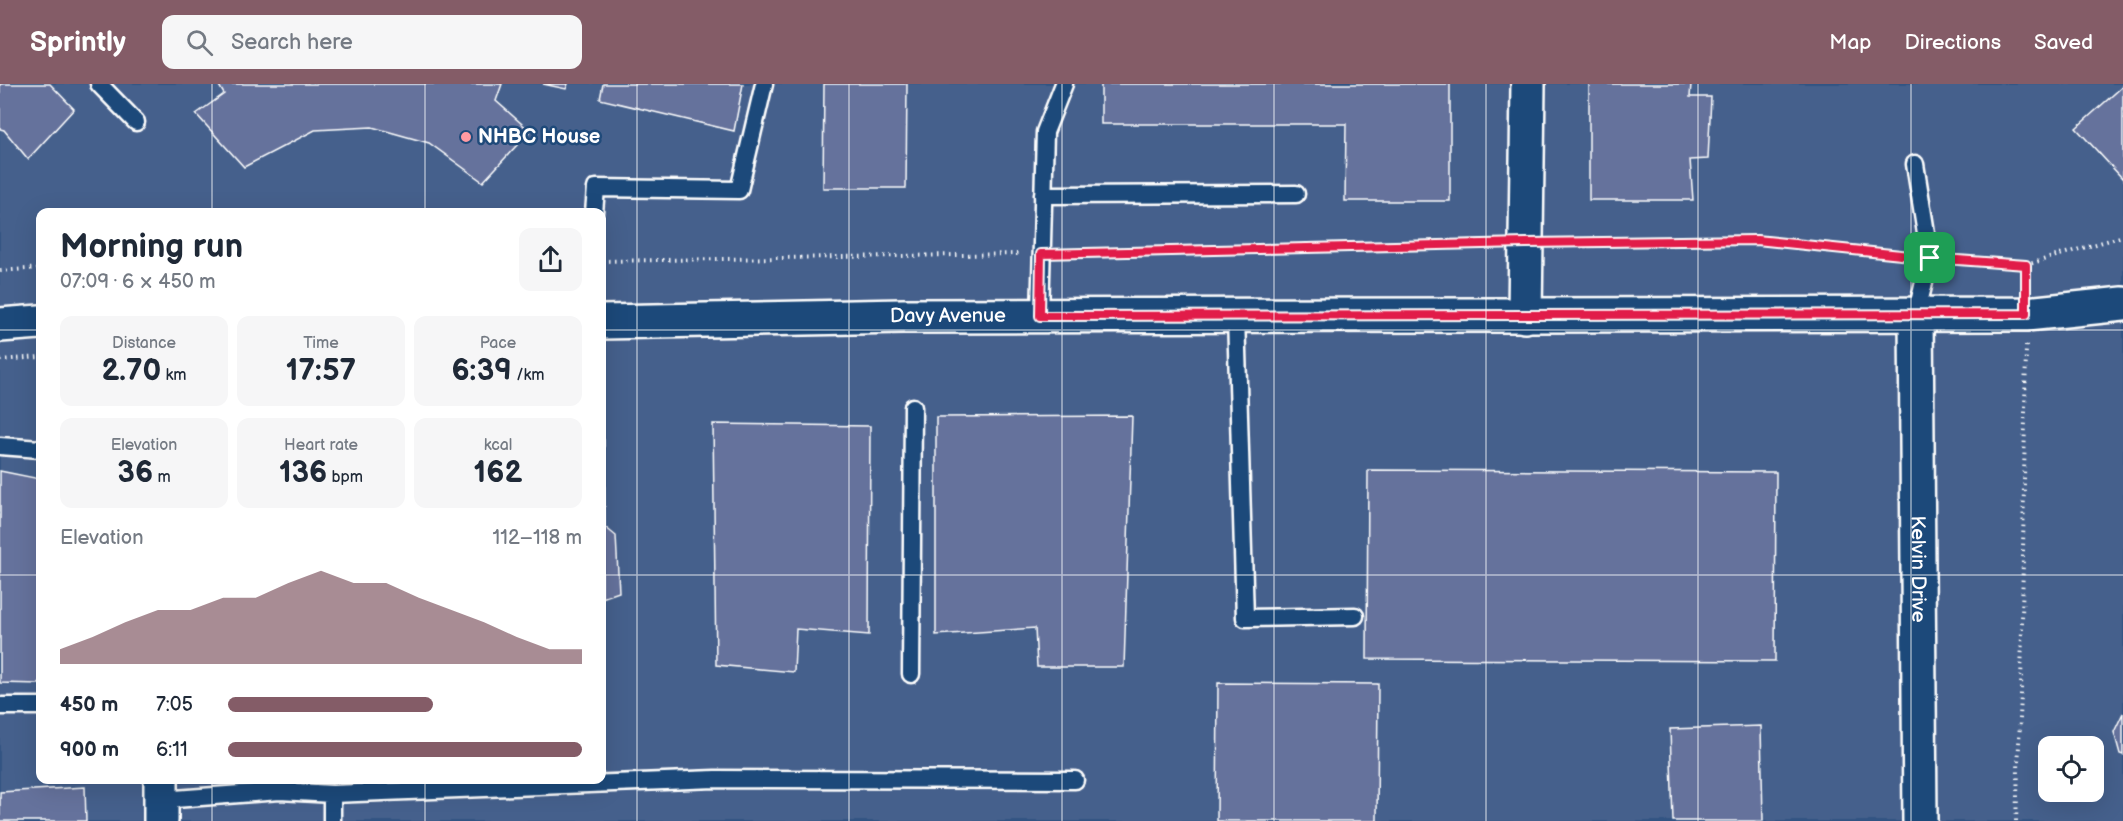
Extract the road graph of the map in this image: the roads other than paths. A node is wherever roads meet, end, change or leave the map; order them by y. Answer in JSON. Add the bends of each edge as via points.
{"nodes":[{"id":1,"x":99,"y":84,"type":"edge"},
{"id":2,"x":764,"y":84,"type":"edge"},
{"id":3,"x":1064,"y":84,"type":"edge"},
{"id":4,"x":1528,"y":84,"type":"edge"},
{"id":5,"x":136,"y":122,"type":"dead end"},
{"id":6,"x":1915,"y":164,"type":"dead end"},
{"id":7,"x":1296,"y":194,"type":"dead end"},
{"id":8,"x":1043,"y":195,"type":"junction"},
{"id":9,"x":594,"y":208,"type":"edge"},
{"id":10,"x":2123,"y":305,"type":"edge"},
{"id":11,"x":1916,"y":315,"type":"junction"},
{"id":12,"x":1040,"y":316,"type":"junction"},
{"id":13,"x":1236,"y":316,"type":"junction"},
{"id":14,"x":1526,"y":316,"type":"junction"},
{"id":15,"x":36,"y":322,"type":"edge"},
{"id":16,"x":606,"y":322,"type":"edge"},
{"id":17,"x":0,"y":325,"type":"edge"},
{"id":18,"x":913,"y":407,"type":"dead end"},
{"id":19,"x":0,"y":446,"type":"edge"},
{"id":20,"x":36,"y":449,"type":"edge"},
{"id":21,"x":1355,"y":616,"type":"dead end"},
{"id":22,"x":911,"y":674,"type":"dead end"},
{"id":23,"x":0,"y":706,"type":"edge"},
{"id":24,"x":36,"y":706,"type":"edge"},
{"id":25,"x":1075,"y":780,"type":"dead end"},
{"id":26,"x":606,"y":783,"type":"edge"},
{"id":27,"x":587,"y":784,"type":"edge"},
{"id":28,"x":332,"y":794,"type":"junction"},
{"id":29,"x":161,"y":800,"type":"edge"},
{"id":30,"x":332,"y":821,"type":"edge"},
{"id":31,"x":1920,"y":821,"type":"edge"}],
"edges":[{"from":1,"to":5,"type":"lane"},
{"from":2,"to":9,"type":"lane","via":[[739,190],[596,188]]},
{"from":3,"to":8,"type":"lane","via":[[1045,132]]},
{"from":4,"to":14,"type":"street"},
{"from":6,"to":11,"type":"lane","via":[[1930,258]]},
{"from":7,"to":8,"type":"lane"},
{"from":8,"to":12,"type":"lane"},
{"from":10,"to":11,"type":"street","name":"Davy Avenue","via":[[2026,314]]},
{"from":11,"to":14,"type":"street","name":"Davy Avenue"},
{"from":11,"to":31,"type":"street","name":"Kelvin Drive"},
{"from":12,"to":13,"type":"street","name":"Davy Avenue"},
{"from":12,"to":16,"type":"street","name":"Davy Avenue"},
{"from":13,"to":14,"type":"street","name":"Davy Avenue"},
{"from":13,"to":21,"type":"lane","via":[[1245,618]]},
{"from":15,"to":17,"type":"street"},
{"from":18,"to":22,"type":"lane"},
{"from":19,"to":20,"type":"lane"},
{"from":23,"to":24,"type":"lane"},
{"from":25,"to":26,"type":"lane","via":[[715,779]]},
{"from":27,"to":28,"type":"lane"},
{"from":28,"to":29,"type":"lane","via":[[280,791]]},
{"from":28,"to":30,"type":"lane"}]}
